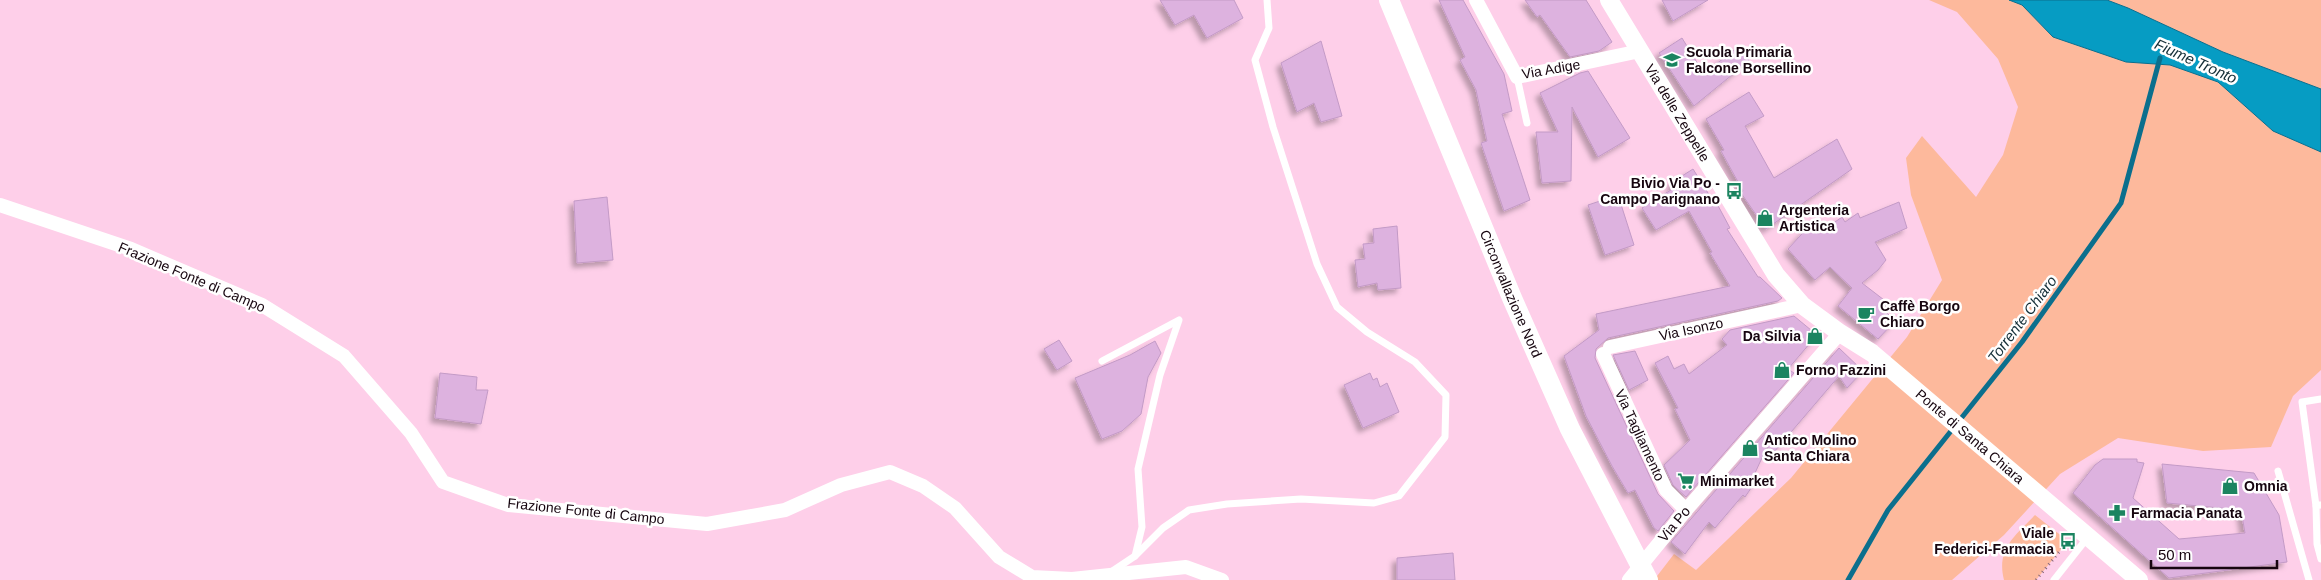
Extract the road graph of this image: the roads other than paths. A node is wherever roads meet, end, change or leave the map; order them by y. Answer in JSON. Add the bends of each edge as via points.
{"nodes":[{"id":1,"x":1267,"y":0,"type":"edge"},
{"id":2,"x":1389,"y":0,"type":"edge"},
{"id":3,"x":1476,"y":0,"type":"edge"},
{"id":4,"x":1609,"y":0,"type":"edge"},
{"id":5,"x":1640,"y":51,"type":"junction"},
{"id":6,"x":1517,"y":77,"type":"junction"},
{"id":7,"x":1527,"y":122,"type":"dead end"},
{"id":8,"x":0,"y":205,"type":"edge"},
{"id":9,"x":1802,"y":305,"type":"junction"},
{"id":10,"x":1840,"y":333,"type":"junction"},
{"id":11,"x":1606,"y":351,"type":"joint"},
{"id":12,"x":1872,"y":353,"type":"joint"},
{"id":13,"x":1102,"y":362,"type":"dead end"},
{"id":14,"x":2321,"y":399,"type":"edge"},
{"id":15,"x":2278,"y":471,"type":"dead end"},
{"id":16,"x":2319,"y":505,"type":"edge"},
{"id":17,"x":1686,"y":510,"type":"junction"},
{"id":18,"x":2079,"y":528,"type":"junction"},
{"id":19,"x":2319,"y":543,"type":"edge"},
{"id":20,"x":1134,"y":556,"type":"junction"},
{"id":21,"x":2321,"y":558,"type":"edge"},
{"id":22,"x":1109,"y":574,"type":"junction"},
{"id":23,"x":1222,"y":580,"type":"edge"},
{"id":24,"x":1629,"y":580,"type":"edge"},
{"id":25,"x":1648,"y":580,"type":"edge"},
{"id":26,"x":2054,"y":580,"type":"edge"},
{"id":27,"x":2139,"y":580,"type":"edge"},
{"id":28,"x":2309,"y":580,"type":"edge"}],
"edges":[{"from":1,"to":20,"type":"lane","via":[[1269,28],[1255,60],[1317,264],[1337,307],[1367,332],[1415,362],[1446,394],[1445,437],[1399,496],[1374,503],[1301,499],[1189,510],[1163,528]]},
{"from":2,"to":25,"type":"main road","name":"Circonvallazione Nord","via":[[1508,289],[1570,429]]},
{"from":3,"to":6,"type":"street","name":"Via Adige"},
{"from":4,"to":5,"type":"street","name":"Via delle Zeppelle"},
{"from":5,"to":6,"type":"street","name":"Via Adige"},
{"from":5,"to":9,"type":"street","name":"Via delle Zeppelle","via":[[1776,275]]},
{"from":6,"to":7,"type":"lane"},
{"from":8,"to":22,"type":"street","name":"Frazione Fonte di Campo","via":[[131,249],[262,305],[344,356],[411,433],[443,482],[508,504],[707,524],[785,510],[841,485],[890,472],[923,486],[954,508],[999,557],[1032,577],[1072,579]]},
{"from":9,"to":10,"type":"street","name":"Via delle Zeppelle"},
{"from":9,"to":11,"type":"street","name":"Via Isonzo"},
{"from":10,"to":12,"type":"street","name":"Via delle Zeppelle"},
{"from":10,"to":17,"type":"street","name":"Via Po"},
{"from":11,"to":17,"type":"street","name":"Via Tagliamento","via":[[1666,490]]},
{"from":12,"to":18,"type":"street","name":"Ponte di Santa Chiara"},
{"from":13,"to":20,"type":"lane","via":[[1179,320],[1160,375],[1138,469],[1142,527]]},
{"from":14,"to":16,"type":"lane","via":[[2302,402]]},
{"from":15,"to":28,"type":"lane"},
{"from":16,"to":19,"type":"lane"},
{"from":17,"to":24,"type":"street","name":"Via Po"},
{"from":18,"to":26,"type":"lane"},
{"from":18,"to":27,"type":"street","name":"Ponte di Santa Chiara"},
{"from":19,"to":21,"type":"lane"},
{"from":20,"to":22,"type":"lane"},
{"from":22,"to":23,"type":"street","name":"Frazione Fonte di Campo","via":[[1186,567]]}]}
